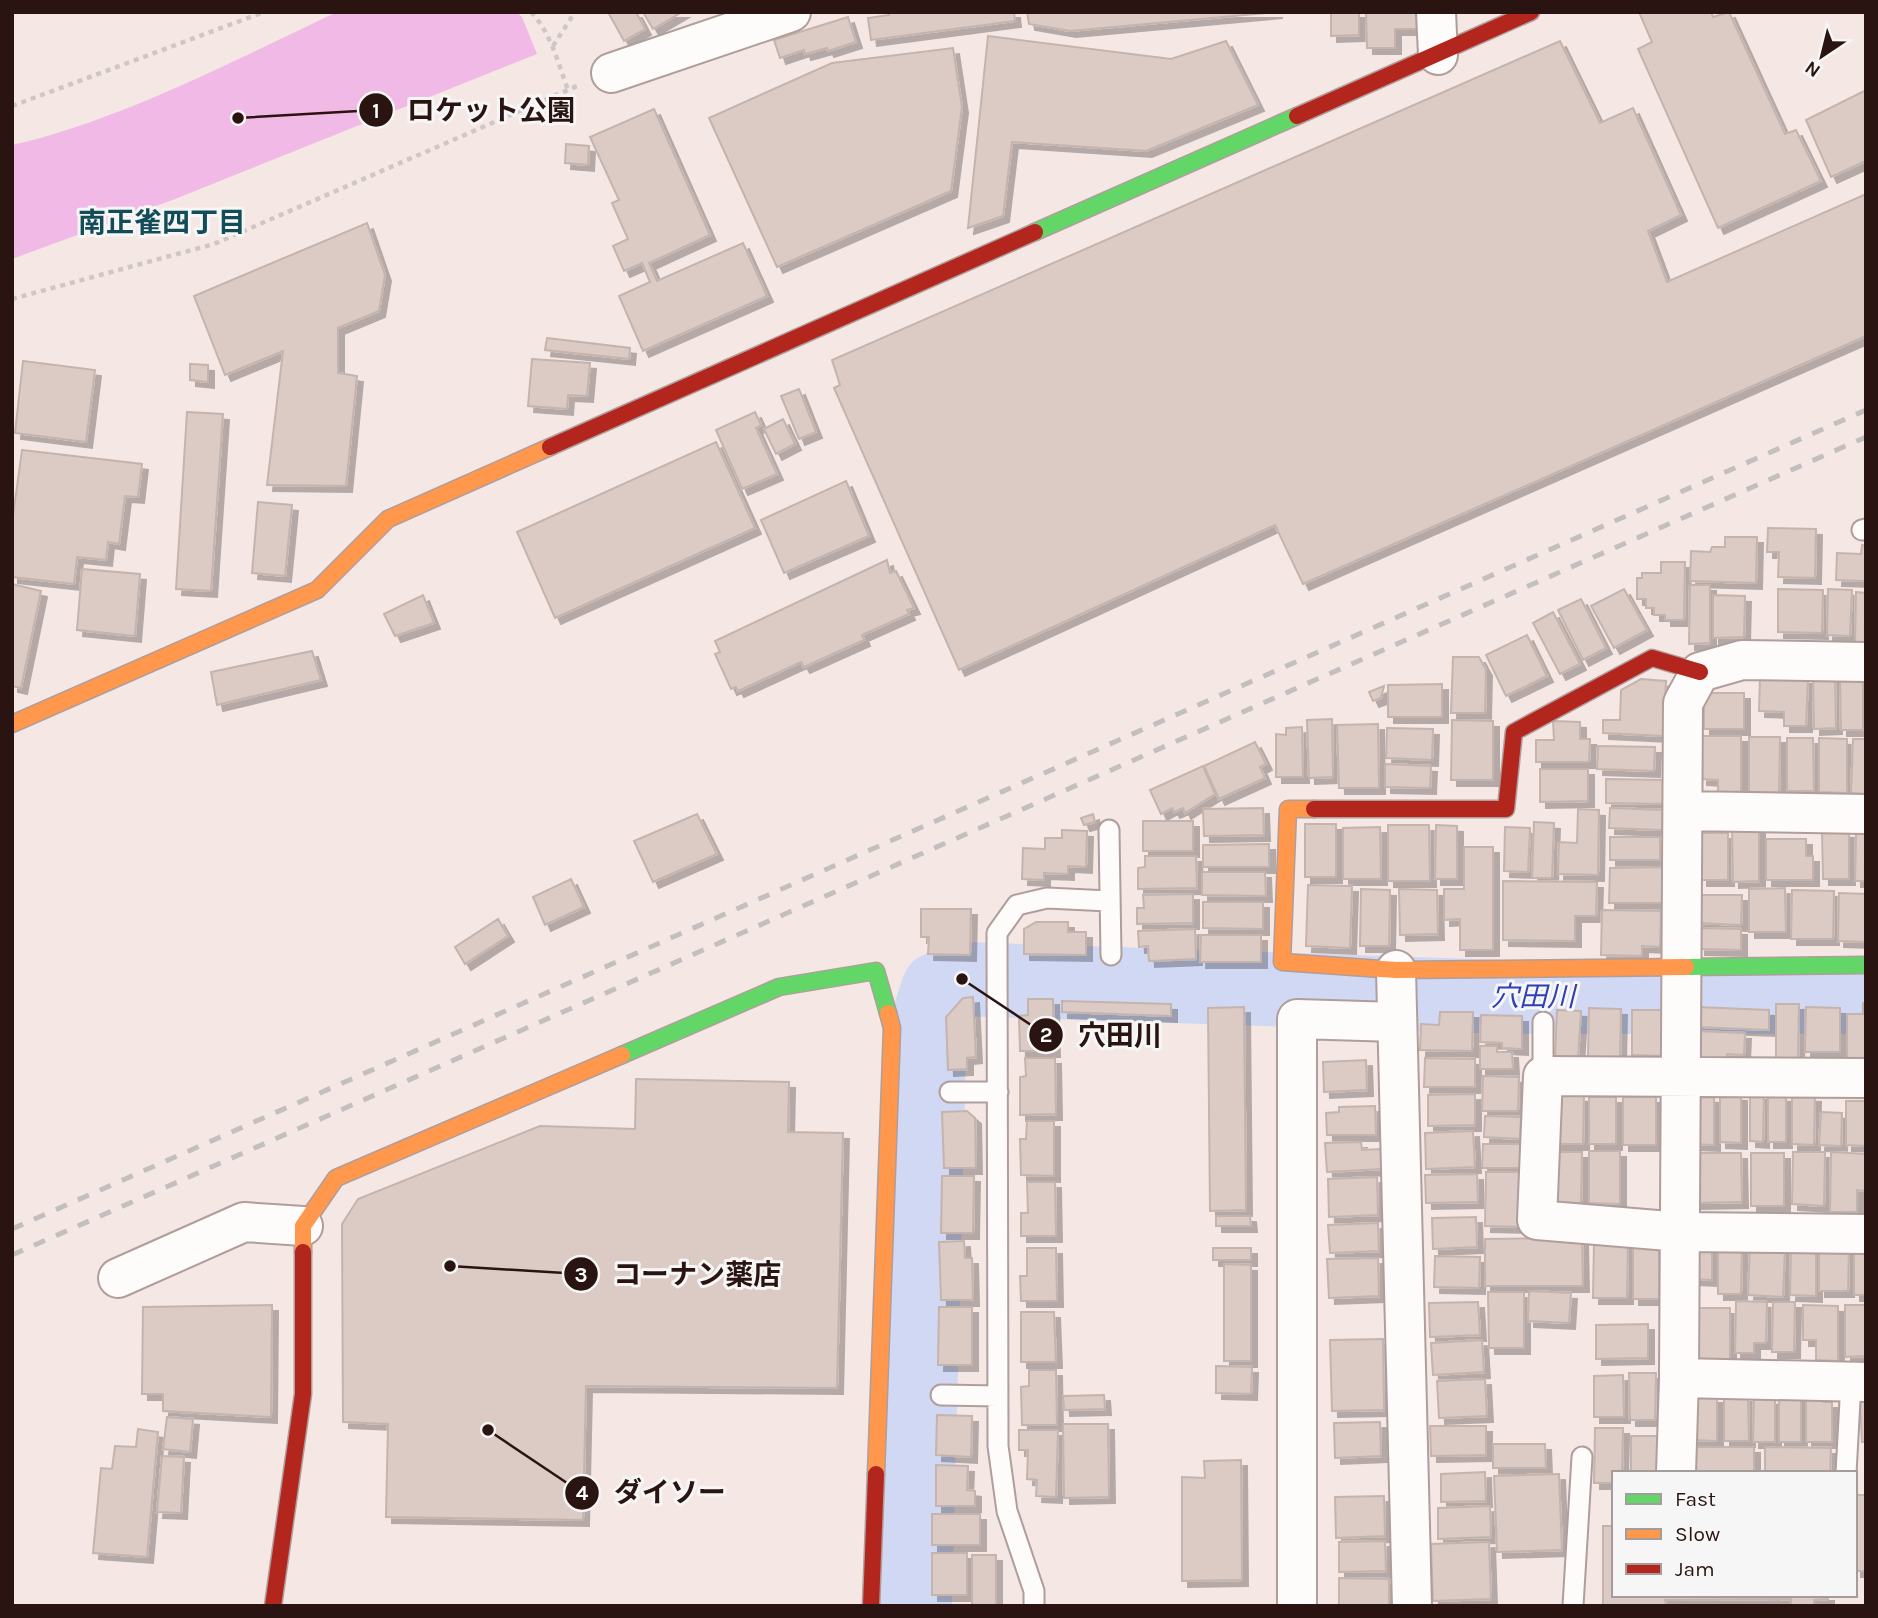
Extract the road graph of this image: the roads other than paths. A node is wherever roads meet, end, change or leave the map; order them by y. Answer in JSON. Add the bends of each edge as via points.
{"nodes":[{"id":1,"x":791,"y":12,"type":"edge"},
{"id":2,"x":1436,"y":12,"type":"edge"},
{"id":3,"x":1531,"y":12,"type":"edge"},
{"id":4,"x":1437,"y":55,"type":"junction"},
{"id":5,"x":611,"y":73,"type":"road end"},
{"id":6,"x":1866,"y":662,"type":"edge"},
{"id":7,"x":1700,"y":672,"type":"junction"},
{"id":8,"x":12,"y":724,"type":"edge"},
{"id":9,"x":1684,"y":811,"type":"junction"},
{"id":10,"x":1866,"y":814,"type":"edge"},
{"id":11,"x":1110,"y":830,"type":"dead end"},
{"id":12,"x":1109,"y":901,"type":"junction"},
{"id":13,"x":1111,"y":955,"type":"dead end"},
{"id":14,"x":1866,"y":965,"type":"edge"},
{"id":15,"x":1683,"y":968,"type":"junction"},
{"id":16,"x":1397,"y":999,"type":"junction"},
{"id":17,"x":1543,"y":1022,"type":"dead end"},
{"id":18,"x":1543,"y":1076,"type":"junction"},
{"id":19,"x":1680,"y":1077,"type":"junction"},
{"id":20,"x":1866,"y":1078,"type":"edge"},
{"id":21,"x":950,"y":1091,"type":"dead end"},
{"id":22,"x":998,"y":1092,"type":"junction"},
{"id":23,"x":303,"y":1226,"type":"junction"},
{"id":24,"x":1681,"y":1232,"type":"junction"},
{"id":25,"x":1866,"y":1234,"type":"edge"},
{"id":26,"x":118,"y":1278,"type":"dead end"},
{"id":27,"x":1679,"y":1378,"type":"junction"},
{"id":28,"x":1858,"y":1382,"type":"edge"},
{"id":29,"x":941,"y":1395,"type":"dead end"},
{"id":30,"x":998,"y":1396,"type":"junction"},
{"id":31,"x":1582,"y":1457,"type":"dead end"},
{"id":32,"x":1676,"y":1471,"type":"edge"},
{"id":33,"x":1846,"y":1471,"type":"edge"},
{"id":34,"x":272,"y":1606,"type":"edge"},
{"id":35,"x":871,"y":1606,"type":"edge"},
{"id":36,"x":1034,"y":1606,"type":"edge"},
{"id":37,"x":1297,"y":1606,"type":"edge"},
{"id":38,"x":1412,"y":1606,"type":"edge"},
{"id":39,"x":1573,"y":1606,"type":"edge"}],
"edges":[{"from":1,"to":5,"type":"street"},
{"from":2,"to":4,"type":"street"},
{"from":3,"to":4,"type":"street"},
{"from":4,"to":8,"type":"street","via":[[388,519],[317,590]]},
{"from":6,"to":7,"type":"street","via":[[1742,660]]},
{"from":7,"to":9,"type":"street","via":[[1683,703]]},
{"from":7,"to":16,"type":"street","via":[[1652,658],[1514,732],[1506,809],[1288,809],[1282,962]]},
{"from":9,"to":10,"type":"street"},
{"from":9,"to":15,"type":"street"},
{"from":11,"to":12,"type":"lane"},
{"from":12,"to":13,"type":"lane"},
{"from":12,"to":22,"type":"lane","via":[[1047,898],[1017,905],[998,933]]},
{"from":14,"to":15,"type":"street"},
{"from":15,"to":16,"type":"street"},
{"from":15,"to":19,"type":"street"},
{"from":16,"to":37,"type":"street","via":[[1297,1019]]},
{"from":16,"to":38,"type":"street"},
{"from":17,"to":18,"type":"lane"},
{"from":18,"to":19,"type":"street"},
{"from":18,"to":24,"type":"street","via":[[1537,1220]]},
{"from":19,"to":20,"type":"street"},
{"from":19,"to":24,"type":"street"},
{"from":21,"to":22,"type":"lane"},
{"from":22,"to":30,"type":"lane"},
{"from":23,"to":26,"type":"street","via":[[244,1222]]},
{"from":23,"to":34,"type":"street","via":[[303,1394]]},
{"from":23,"to":35,"type":"street","via":[[336,1178],[779,987],[876,971],[892,1028]]},
{"from":24,"to":25,"type":"street"},
{"from":24,"to":27,"type":"street"},
{"from":27,"to":28,"type":"street"},
{"from":27,"to":32,"type":"street"},
{"from":28,"to":33,"type":"lane"},
{"from":29,"to":30,"type":"lane"},
{"from":30,"to":36,"type":"lane","via":[[998,1446],[1007,1511],[1034,1591]]},
{"from":31,"to":39,"type":"lane"}]}
